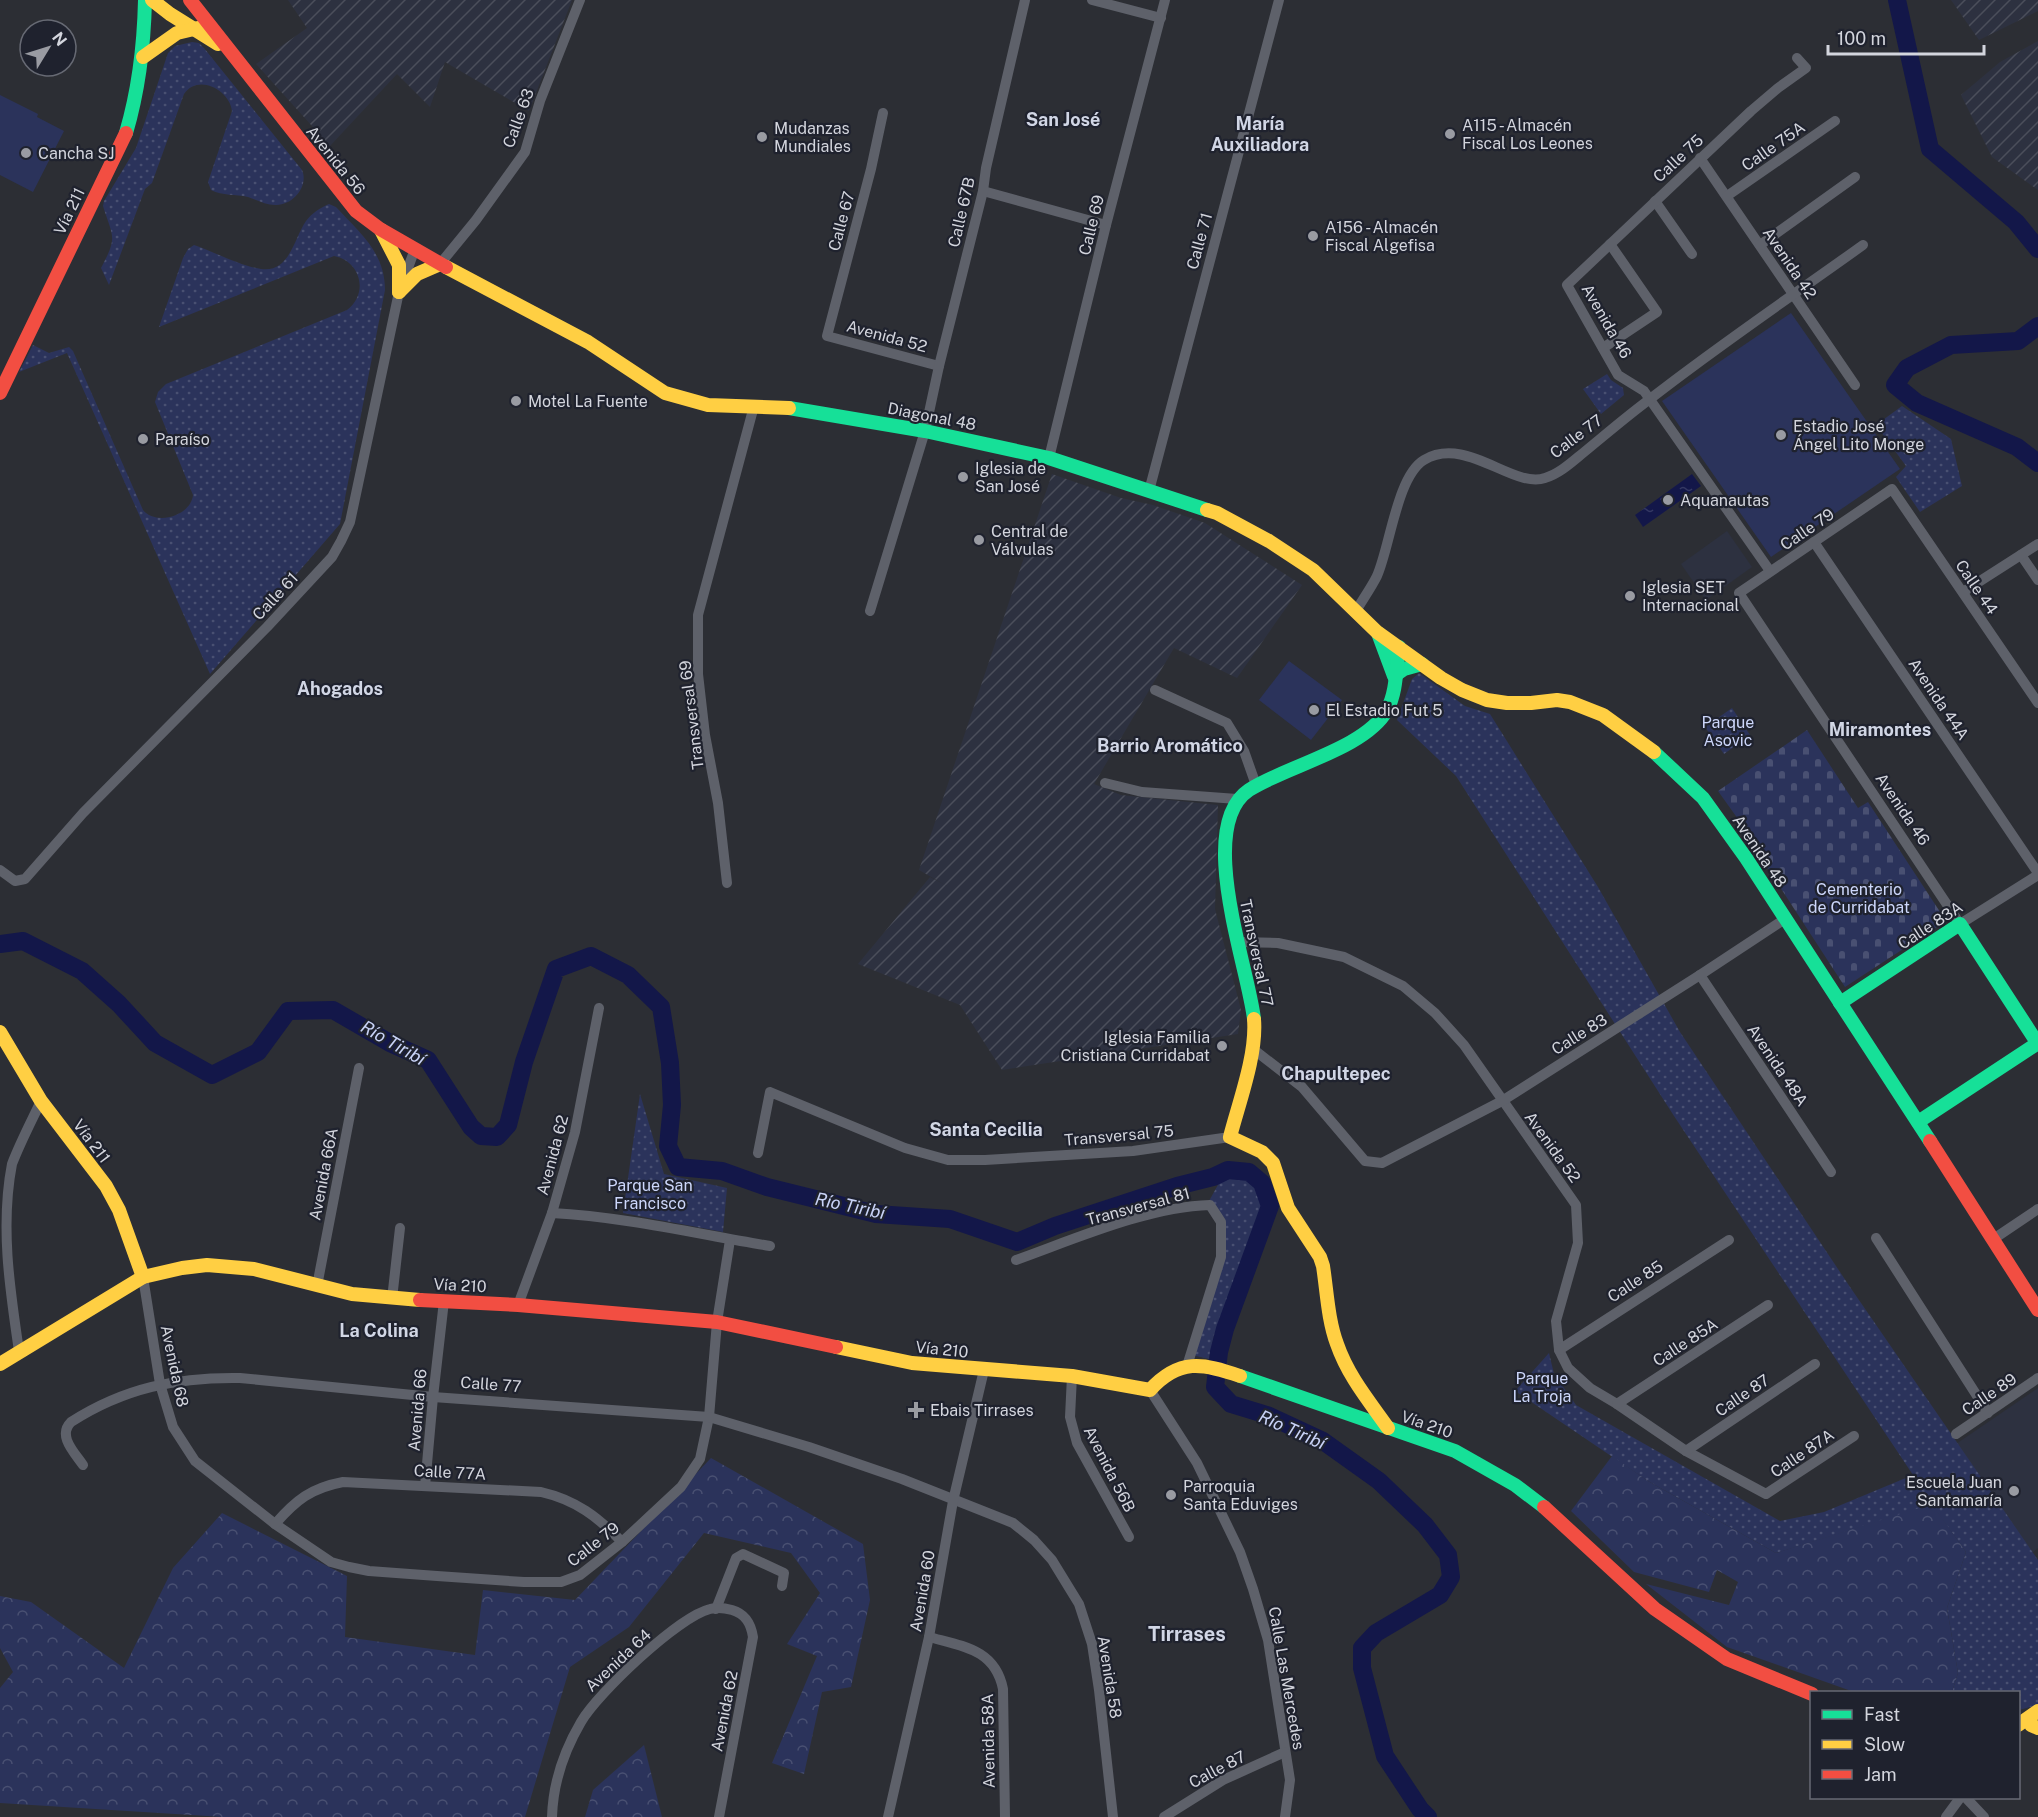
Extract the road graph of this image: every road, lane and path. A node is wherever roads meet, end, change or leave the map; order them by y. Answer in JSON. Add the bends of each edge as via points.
{"nodes":[{"id":1,"x":145,"y":0,"type":"edge"},
{"id":2,"x":152,"y":0,"type":"edge"},
{"id":3,"x":191,"y":0,"type":"edge"},
{"id":4,"x":580,"y":0,"type":"edge"},
{"id":5,"x":1025,"y":0,"type":"edge"},
{"id":6,"x":1092,"y":0,"type":"edge"},
{"id":7,"x":1165,"y":0,"type":"edge"},
{"id":8,"x":1279,"y":0,"type":"edge"},
{"id":9,"x":1161,"y":18,"type":"junction"},
{"id":10,"x":194,"y":28,"type":"junction"},
{"id":11,"x":211,"y":29,"type":"junction"},
{"id":12,"x":229,"y":51,"type":"junction"},
{"id":13,"x":143,"y":57,"type":"junction"},
{"id":14,"x":1797,"y":58,"type":"dead end"},
{"id":15,"x":883,"y":113,"type":"dead end"},
{"id":16,"x":1835,"y":121,"type":"dead end"},
{"id":17,"x":1700,"y":158,"type":"junction"},
{"id":18,"x":1855,"y":177,"type":"dead end"},
{"id":19,"x":983,"y":191,"type":"junction"},
{"id":20,"x":1727,"y":196,"type":"junction"},
{"id":21,"x":1655,"y":201,"type":"junction"},
{"id":22,"x":1106,"y":225,"type":"junction"},
{"id":23,"x":380,"y":229,"type":"junction"},
{"id":24,"x":1610,"y":243,"type":"junction"},
{"id":25,"x":1760,"y":245,"type":"junction"},
{"id":26,"x":1863,"y":245,"type":"dead end"},
{"id":27,"x":415,"y":249,"type":"junction"},
{"id":28,"x":1692,"y":254,"type":"dead end"},
{"id":29,"x":441,"y":264,"type":"junction"},
{"id":30,"x":1567,"y":285,"type":"joint"},
{"id":31,"x":399,"y":292,"type":"junction"},
{"id":32,"x":1794,"y":295,"type":"junction"},
{"id":33,"x":827,"y":336,"type":"joint"},
{"id":34,"x":1603,"y":348,"type":"junction"},
{"id":35,"x":939,"y":366,"type":"junction"},
{"id":36,"x":1855,"y":385,"type":"dead end"},
{"id":37,"x":0,"y":393,"type":"edge"},
{"id":38,"x":1649,"y":399,"type":"junction"},
{"id":39,"x":754,"y":406,"type":"junction"},
{"id":40,"x":925,"y":431,"type":"junction"},
{"id":41,"x":1049,"y":458,"type":"junction"},
{"id":42,"x":1892,"y":489,"type":"joint"},
{"id":43,"x":1149,"y":490,"type":"junction"},
{"id":44,"x":1814,"y":542,"type":"junction"},
{"id":45,"x":2038,"y":544,"type":"edge"},
{"id":46,"x":2021,"y":555,"type":"junction"},
{"id":47,"x":1770,"y":571,"type":"junction"},
{"id":48,"x":2038,"y":580,"type":"edge"},
{"id":49,"x":1963,"y":592,"type":"junction"},
{"id":50,"x":1739,"y":593,"type":"joint"},
{"id":51,"x":870,"y":611,"type":"dead end"},
{"id":52,"x":1356,"y":611,"type":"junction"},
{"id":53,"x":1377,"y":632,"type":"junction"},
{"id":54,"x":1399,"y":647,"type":"junction"},
{"id":55,"x":1422,"y":664,"type":"junction"},
{"id":56,"x":1394,"y":676,"type":"junction"},
{"id":57,"x":1155,"y":690,"type":"dead end"},
{"id":58,"x":2038,"y":703,"type":"edge"},
{"id":59,"x":1105,"y":783,"type":"dead end"},
{"id":60,"x":1256,"y":785,"type":"junction"},
{"id":61,"x":1238,"y":799,"type":"junction"},
{"id":62,"x":0,"y":870,"type":"edge"},
{"id":63,"x":2038,"y":874,"type":"edge"},
{"id":64,"x":727,"y":883,"type":"dead end"},
{"id":65,"x":1785,"y":919,"type":"junction"},
{"id":66,"x":1960,"y":924,"type":"junction"},
{"id":67,"x":1238,"y":942,"type":"junction"},
{"id":68,"x":1700,"y":975,"type":"junction"},
{"id":69,"x":1840,"y":1003,"type":"junction"},
{"id":70,"x":599,"y":1008,"type":"dead end"},
{"id":71,"x":0,"y":1032,"type":"edge"},
{"id":72,"x":2038,"y":1043,"type":"edge"},
{"id":73,"x":1253,"y":1049,"type":"junction"},
{"id":74,"x":360,"y":1068,"type":"dead end"},
{"id":75,"x":41,"y":1101,"type":"junction"},
{"id":76,"x":1502,"y":1101,"type":"junction"},
{"id":77,"x":1918,"y":1122,"type":"junction"},
{"id":78,"x":1230,"y":1137,"type":"junction"},
{"id":79,"x":758,"y":1153,"type":"dead end"},
{"id":80,"x":1831,"y":1172,"type":"dead end"},
{"id":81,"x":2038,"y":1209,"type":"edge"},
{"id":82,"x":552,"y":1213,"type":"junction"},
{"id":83,"x":400,"y":1228,"type":"dead end"},
{"id":84,"x":1876,"y":1238,"type":"dead end"},
{"id":85,"x":730,"y":1240,"type":"junction"},
{"id":86,"x":1729,"y":1240,"type":"dead end"},
{"id":87,"x":1992,"y":1240,"type":"junction"},
{"id":88,"x":770,"y":1246,"type":"dead end"},
{"id":89,"x":1016,"y":1260,"type":"dead end"},
{"id":90,"x":143,"y":1277,"type":"junction"},
{"id":91,"x":3,"y":1285,"type":"edge"},
{"id":92,"x":316,"y":1286,"type":"junction"},
{"id":93,"x":392,"y":1299,"type":"junction"},
{"id":94,"x":444,"y":1301,"type":"junction"},
{"id":95,"x":518,"y":1305,"type":"junction"},
{"id":96,"x":1768,"y":1305,"type":"dead end"},
{"id":97,"x":2038,"y":1310,"type":"edge"},
{"id":98,"x":717,"y":1322,"type":"junction"},
{"id":99,"x":1559,"y":1350,"type":"junction"},
{"id":100,"x":19,"y":1352,"type":"junction"},
{"id":101,"x":0,"y":1364,"type":"edge"},
{"id":102,"x":1193,"y":1365,"type":"junction"},
{"id":103,"x":1815,"y":1365,"type":"dead end"},
{"id":104,"x":984,"y":1370,"type":"junction"},
{"id":105,"x":1072,"y":1376,"type":"junction"},
{"id":106,"x":2038,"y":1378,"type":"edge"},
{"id":107,"x":160,"y":1384,"type":"junction"},
{"id":108,"x":1150,"y":1390,"type":"junction"},
{"id":109,"x":433,"y":1397,"type":"junction"},
{"id":110,"x":1617,"y":1404,"type":"junction"},
{"id":111,"x":1988,"y":1413,"type":"junction"},
{"id":112,"x":709,"y":1417,"type":"junction"},
{"id":113,"x":1388,"y":1428,"type":"junction"},
{"id":114,"x":1956,"y":1434,"type":"dead end"},
{"id":115,"x":1854,"y":1436,"type":"dead end"},
{"id":116,"x":1686,"y":1451,"type":"junction"},
{"id":117,"x":83,"y":1465,"type":"dead end"},
{"id":118,"x":425,"y":1486,"type":"junction"},
{"id":119,"x":1766,"y":1494,"type":"joint"},
{"id":120,"x":953,"y":1501,"type":"junction"},
{"id":121,"x":275,"y":1524,"type":"junction"},
{"id":122,"x":1129,"y":1537,"type":"dead end"},
{"id":123,"x":622,"y":1542,"type":"junction"},
{"id":124,"x":782,"y":1586,"type":"dead end"},
{"id":125,"x":716,"y":1609,"type":"junction"},
{"id":126,"x":741,"y":1613,"type":"joint"},
{"id":127,"x":929,"y":1637,"type":"junction"},
{"id":128,"x":1810,"y":1693,"type":"edge"},
{"id":129,"x":2038,"y":1711,"type":"edge"},
{"id":130,"x":2029,"y":1725,"type":"edge"},
{"id":131,"x":1285,"y":1752,"type":"junction"},
{"id":132,"x":1959,"y":1799,"type":"edge"},
{"id":133,"x":1968,"y":1799,"type":"edge"},
{"id":134,"x":552,"y":1817,"type":"edge"},
{"id":135,"x":718,"y":1817,"type":"edge"},
{"id":136,"x":888,"y":1817,"type":"edge"},
{"id":137,"x":1005,"y":1817,"type":"edge"},
{"id":138,"x":1113,"y":1817,"type":"edge"},
{"id":139,"x":1164,"y":1817,"type":"edge"},
{"id":140,"x":1285,"y":1817,"type":"edge"},
{"id":141,"x":1946,"y":1817,"type":"edge"},
{"id":142,"x":1984,"y":1817,"type":"edge"}],
"edges":[{"from":1,"to":13,"type":"street","name":"Vía 211"},
{"from":2,"to":10,"type":"street","name":"Avenida 56"},
{"from":3,"to":11,"type":"street","name":"Avenida 56"},
{"from":4,"to":29,"type":"street","name":"Calle 63","via":[[540,101],[525,152]]},
{"from":5,"to":19,"type":"street","name":"Calle 67B"},
{"from":6,"to":9,"type":"street"},
{"from":7,"to":9,"type":"street","name":"Calle 69"},
{"from":8,"to":43,"type":"street","name":"Calle 71"},
{"from":9,"to":22,"type":"street","name":"Calle 69"},
{"from":10,"to":11,"type":"street"},
{"from":10,"to":12,"type":"street","name":"Avenida 56"},
{"from":10,"to":13,"type":"street","via":[[168,38]]},
{"from":11,"to":12,"type":"street","name":"Avenida 56"},
{"from":12,"to":23,"type":"street","name":"Avenida 56","via":[[340,193]]},
{"from":13,"to":37,"type":"street","name":"Vía 211","via":[[126,133]]},
{"from":14,"to":17,"type":"street","name":"Calle 75","via":[[1806,68]]},
{"from":15,"to":33,"type":"street","name":"Calle 67"},
{"from":16,"to":20,"type":"street","name":"Calle 75A"},
{"from":17,"to":20,"type":"street","name":"Avenida 42"},
{"from":17,"to":21,"type":"street","name":"Calle 75"},
{"from":18,"to":25,"type":"street"},
{"from":19,"to":22,"type":"street"},
{"from":19,"to":35,"type":"street","name":"Calle 67B"},
{"from":20,"to":25,"type":"street","name":"Avenida 42"},
{"from":21,"to":24,"type":"street","name":"Calle 75"},
{"from":21,"to":28,"type":"street"},
{"from":22,"to":41,"type":"street","name":"Calle 69"},
{"from":23,"to":27,"type":"street","name":"Avenida 56"},
{"from":23,"to":31,"type":"street","via":[[399,265]]},
{"from":24,"to":30,"type":"street","name":"Calle 75"},
{"from":24,"to":34,"type":"street","via":[[1657,312]]},
{"from":25,"to":32,"type":"street","name":"Avenida 42"},
{"from":26,"to":32,"type":"street","name":"Calle 77"},
{"from":27,"to":29,"type":"street","name":"Avenida 56"},
{"from":27,"to":31,"type":"street","name":"Calle 61"},
{"from":29,"to":31,"type":"street","via":[[424,269]]},
{"from":29,"to":39,"type":"street","name":"Diagonal 48","via":[[588,342],[665,393],[708,405]]},
{"from":30,"to":34,"type":"street","name":"Avenida 46"},
{"from":31,"to":62,"type":"street","name":"Calle 61","via":[[350,522],[332,557],[82,813],[25,879],[15,882]]},
{"from":32,"to":36,"type":"street","name":"Avenida 42"},
{"from":32,"to":38,"type":"street","name":"Calle 77"},
{"from":33,"to":35,"type":"street","name":"Avenida 52"},
{"from":34,"to":38,"type":"street","name":"Avenida 46","via":[[1618,375],[1636,385]]},
{"from":35,"to":40,"type":"street","name":"Calle 67B"},
{"from":38,"to":47,"type":"street","name":"Avenida 46"},
{"from":38,"to":52,"type":"street","name":"Calle 77","via":[[1545,479],[1525,478],[1458,454],[1440,454],[1424,460],[1411,472],[1378,574]]},
{"from":39,"to":40,"type":"street","name":"Diagonal 48"},
{"from":39,"to":64,"type":"street","name":"Transversal 69","via":[[698,615],[698,674]]},
{"from":40,"to":41,"type":"street","name":"Diagonal 48"},
{"from":40,"to":51,"type":"street"},
{"from":41,"to":43,"type":"street","name":"Diagonal 48"},
{"from":42,"to":44,"type":"street","name":"Calle 79"},
{"from":42,"to":49,"type":"street","name":"Calle 44"},
{"from":43,"to":52,"type":"street","name":"Diagonal 48","via":[[1217,513],[1269,541],[1313,570]]},
{"from":44,"to":47,"type":"street","name":"Calle 79"},
{"from":44,"to":63,"type":"street","name":"Avenida 44A"},
{"from":45,"to":46,"type":"street"},
{"from":46,"to":48,"type":"street"},
{"from":46,"to":49,"type":"street"},
{"from":47,"to":50,"type":"street","name":"Calle 79"},
{"from":49,"to":58,"type":"street","name":"Calle 44"},
{"from":50,"to":66,"type":"street","name":"Avenida 46"},
{"from":52,"to":53,"type":"street","name":"Diagonal 48"},
{"from":53,"to":54,"type":"street","name":"Diagonal 48"},
{"from":53,"to":56,"type":"street"},
{"from":54,"to":55,"type":"street","name":"Avenida 48"},
{"from":54,"to":56,"type":"street"},
{"from":55,"to":56,"type":"street"},
{"from":55,"to":65,"type":"street","name":"Avenida 48","via":[[1462,690],[1487,700],[1557,700],[1603,715],[1655,753],[1703,798]]},
{"from":56,"to":60,"type":"street","via":[[1387,712],[1370,730]]},
{"from":57,"to":60,"type":"street","via":[[1227,723],[1244,751]]},
{"from":59,"to":61,"type":"street","via":[[1142,792]]},
{"from":60,"to":61,"type":"street"},
{"from":61,"to":67,"type":"street","name":"Transversal 77","via":[[1230,814],[1225,844],[1227,892]]},
{"from":63,"to":66,"type":"street","name":"Calle 83A"},
{"from":65,"to":68,"type":"street","name":"Calle 83"},
{"from":65,"to":69,"type":"street","name":"Avenida 48"},
{"from":66,"to":69,"type":"street","name":"Calle 83A"},
{"from":66,"to":72,"type":"street","name":"Avenida 46"},
{"from":67,"to":73,"type":"street","name":"Transversal 77","via":[[1253,1013]]},
{"from":67,"to":76,"type":"street","name":"Avenida 52","via":[[1278,943],[1344,957],[1403,986],[1464,1045]]},
{"from":68,"to":76,"type":"street","name":"Calle 83"},
{"from":68,"to":80,"type":"street","name":"Avenida 48A"},
{"from":69,"to":77,"type":"street","name":"Avenida 48"},
{"from":70,"to":82,"type":"street","name":"Avenida 62","via":[[574,1132]]},
{"from":71,"to":75,"type":"street","name":"Vía 211"},
{"from":72,"to":77,"type":"street"},
{"from":73,"to":76,"type":"street","name":"Calle 83","via":[[1302,1087],[1365,1161],[1382,1163]]},
{"from":73,"to":78,"type":"street","name":"Transversal 77"},
{"from":74,"to":92,"type":"street","name":"Avenida 66A"},
{"from":75,"to":90,"type":"street","name":"Vía 211","via":[[106,1186],[119,1210]]},
{"from":75,"to":91,"type":"street","via":[[12,1165],[2,1203]]},
{"from":76,"to":99,"type":"street","name":"Avenida 52","via":[[1575,1205],[1578,1243],[1556,1321]]},
{"from":77,"to":87,"type":"street","name":"Avenida 48"},
{"from":78,"to":79,"type":"street","name":"Transversal 75","via":[[1133,1151],[948,1160],[905,1148],[771,1092]]},
{"from":78,"to":113,"type":"street","via":[[1262,1152],[1273,1163],[1288,1208],[1323,1266],[1331,1324],[1345,1364]]},
{"from":81,"to":87,"type":"street"},
{"from":82,"to":85,"type":"street","via":[[596,1215]]},
{"from":82,"to":95,"type":"street","name":"Avenida 62"},
{"from":83,"to":93,"type":"street"},
{"from":84,"to":111,"type":"street"},
{"from":85,"to":88,"type":"street"},
{"from":85,"to":98,"type":"street"},
{"from":86,"to":99,"type":"street","name":"Calle 85"},
{"from":87,"to":97,"type":"street","name":"Avenida 48"},
{"from":89,"to":102,"type":"street","name":"Transversal 81","via":[[1124,1222],[1189,1206],[1210,1205],[1221,1222],[1221,1257]]},
{"from":90,"to":92,"type":"street","name":"Vía 210","via":[[207,1264],[230,1265]]},
{"from":90,"to":100,"type":"street","name":"Vía 210"},
{"from":90,"to":107,"type":"street","name":"Avenida 68"},
{"from":91,"to":100,"type":"street"},
{"from":92,"to":93,"type":"street","name":"Vía 210"},
{"from":93,"to":94,"type":"street","name":"Vía 210"},
{"from":94,"to":95,"type":"street","name":"Vía 210"},
{"from":94,"to":109,"type":"street","name":"Avenida 66"},
{"from":95,"to":98,"type":"street","name":"Vía 210"},
{"from":96,"to":110,"type":"street","name":"Calle 85A"},
{"from":98,"to":104,"type":"street","name":"Vía 210","via":[[912,1363]]},
{"from":98,"to":112,"type":"street","name":"Calle 79"},
{"from":99,"to":110,"type":"street","name":"Avenida 52","via":[[1568,1368],[1590,1388]]},
{"from":100,"to":101,"type":"street","name":"Vía 210"},
{"from":102,"to":108,"type":"street","via":[[1170,1372]]},
{"from":102,"to":113,"type":"street","name":"Vía 210"},
{"from":103,"to":116,"type":"street","name":"Calle 87"},
{"from":104,"to":105,"type":"street","name":"Vía 210"},
{"from":104,"to":120,"type":"street","name":"Avenida 60"},
{"from":105,"to":108,"type":"street","name":"Vía 210"},
{"from":105,"to":122,"type":"street","name":"Avenida 56B","via":[[1070,1417],[1077,1443]]},
{"from":106,"to":111,"type":"street","name":"Calle 89"},
{"from":107,"to":109,"type":"street","name":"Calle 77","via":[[208,1377],[240,1378]]},
{"from":107,"to":117,"type":"street","name":"Calle 77","via":[[114,1400],[67,1426],[66,1438]]},
{"from":107,"to":121,"type":"street","name":"Avenida 68","via":[[173,1427],[195,1461]]},
{"from":108,"to":131,"type":"street","name":"Calle Las Mercedes","via":[[1197,1463],[1254,1589],[1268,1640]]},
{"from":109,"to":112,"type":"street","name":"Calle 77"},
{"from":109,"to":118,"type":"street","name":"Avenida 66"},
{"from":110,"to":116,"type":"street","name":"Avenida 52"},
{"from":111,"to":114,"type":"street","name":"Calle 89"},
{"from":112,"to":120,"type":"street","name":"Calle 77","via":[[902,1479]]},
{"from":112,"to":123,"type":"street","name":"Calle 79","via":[[700,1459],[691,1475]]},
{"from":113,"to":128,"type":"street","name":"Vía 210","via":[[1455,1451],[1515,1485],[1551,1512],[1656,1609],[1727,1659]]},
{"from":115,"to":119,"type":"street","name":"Calle 87A"},
{"from":116,"to":119,"type":"street","name":"Avenida 52"},
{"from":118,"to":121,"type":"street","name":"Calle 77A","via":[[343,1482],[328,1485],[302,1497]]},
{"from":118,"to":123,"type":"street","name":"Calle 77A","via":[[557,1496],[602,1521]]},
{"from":120,"to":127,"type":"street","name":"Avenida 60"},
{"from":120,"to":138,"type":"street","name":"Avenida 58","via":[[1013,1523],[1034,1540],[1052,1560],[1079,1604],[1092,1644]]},
{"from":121,"to":123,"type":"street","name":"Calle 79","via":[[331,1562],[349,1567],[524,1582],[570,1580]]},
{"from":124,"to":125,"type":"street","via":[[784,1573],[743,1554],[736,1558]]},
{"from":125,"to":126,"type":"street","name":"Avenida 64"},
{"from":125,"to":134,"type":"street","name":"Avenida 64","via":[[684,1622],[596,1701],[581,1721],[561,1765]]},
{"from":126,"to":135,"type":"street","name":"Avenida 62","via":[[753,1637]]},
{"from":127,"to":136,"type":"street","name":"Avenida 60"},
{"from":127,"to":137,"type":"street","name":"Avenida 58A","via":[[979,1652],[1001,1678]]},
{"from":129,"to":130,"type":"street"},
{"from":131,"to":139,"type":"street","name":"Calle 87","via":[[1223,1780]]},
{"from":131,"to":140,"type":"street","name":"Calle Las Mercedes","via":[[1290,1780]]},
{"from":132,"to":141,"type":"street"},
{"from":133,"to":142,"type":"street"}]}
